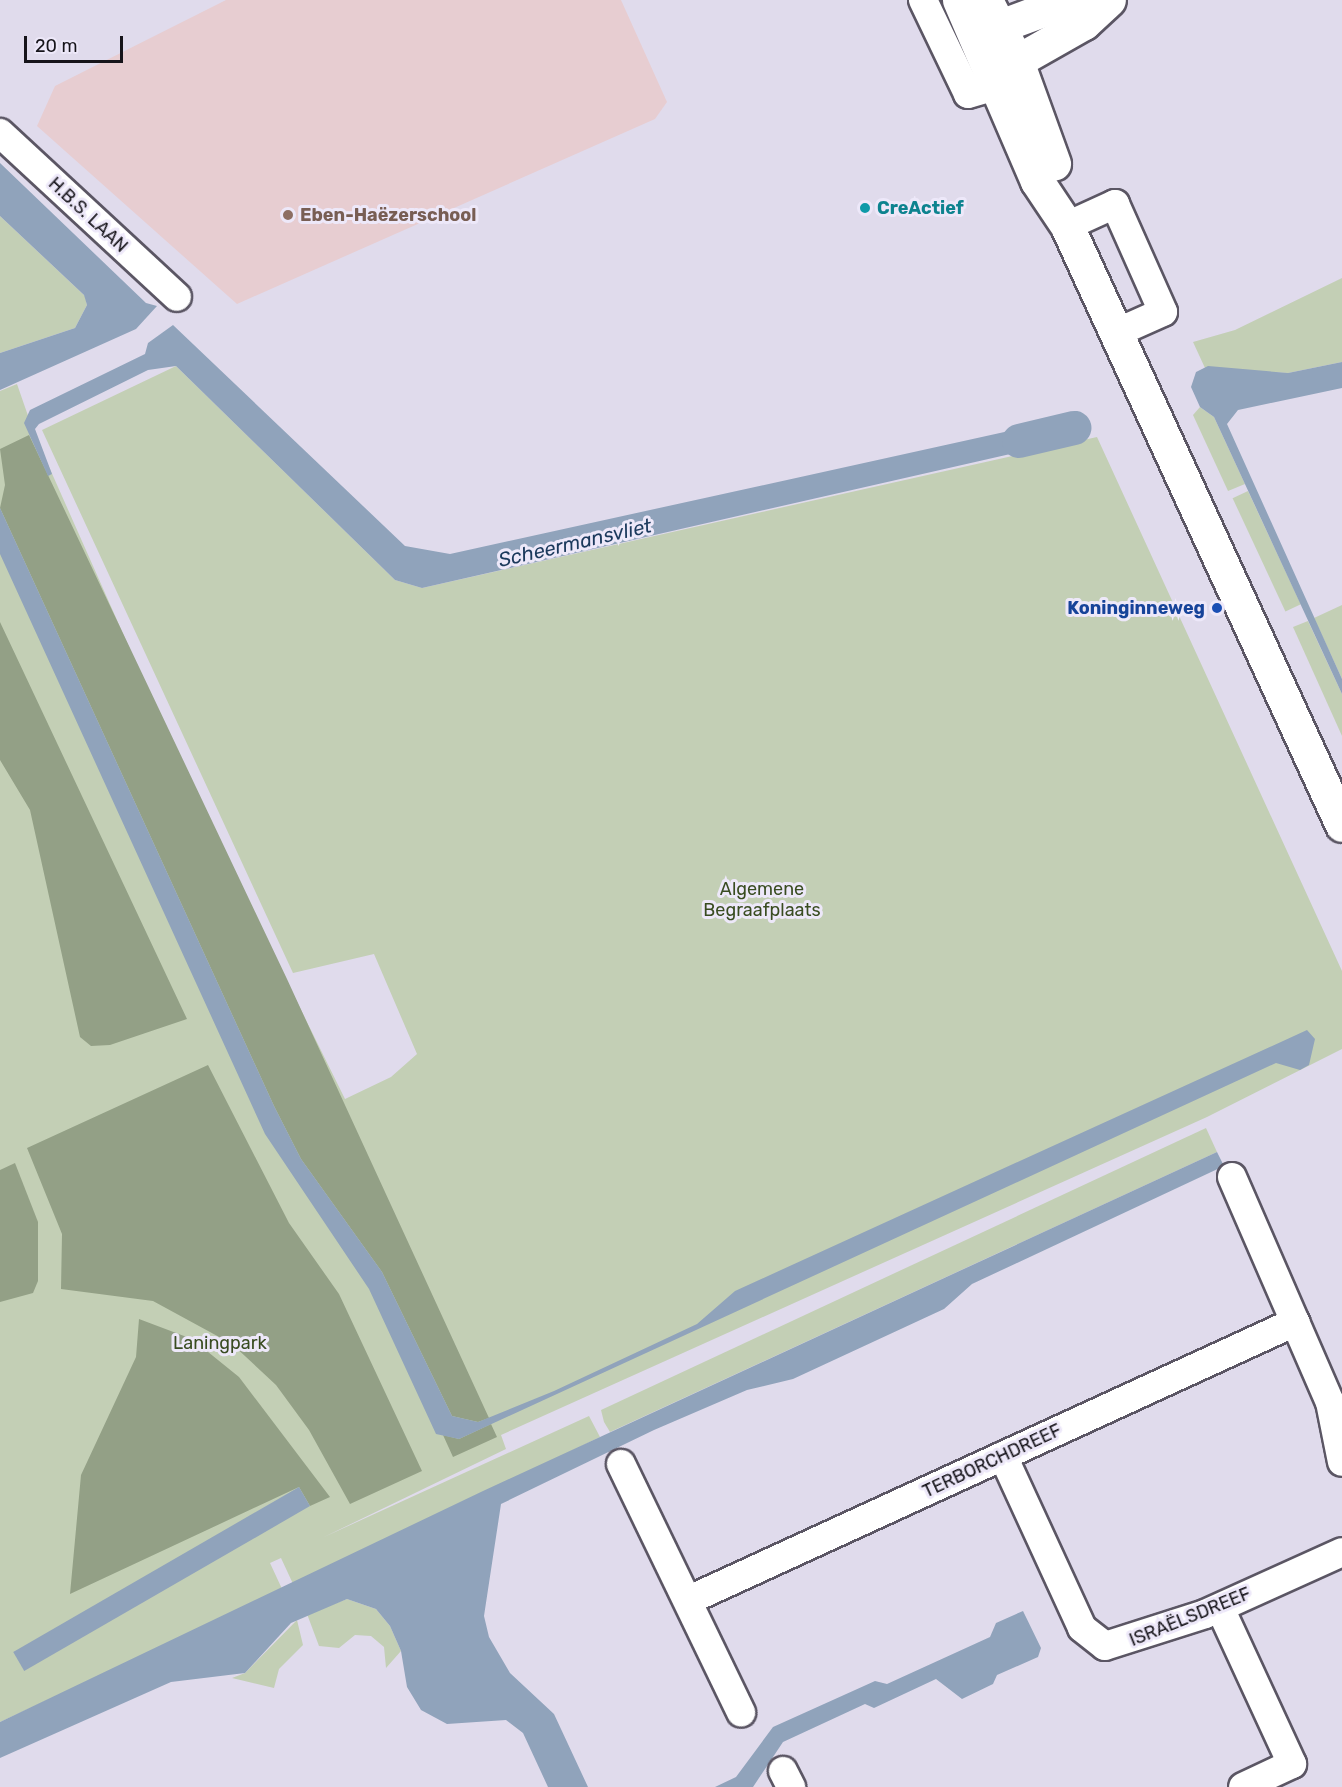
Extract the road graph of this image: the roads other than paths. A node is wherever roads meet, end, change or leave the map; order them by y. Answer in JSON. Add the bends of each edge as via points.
{"nodes":[{"id":1,"x":923,"y":0,"type":"edge"},
{"id":2,"x":959,"y":0,"type":"edge"},
{"id":3,"x":1070,"y":0,"type":"edge"},
{"id":4,"x":1109,"y":0,"type":"edge"},
{"id":5,"x":1002,"y":50,"type":"edge"},
{"id":6,"x":0,"y":133,"type":"edge"},
{"id":7,"x":1067,"y":226,"type":"junction"},
{"id":8,"x":177,"y":297,"type":"dead end"},
{"id":9,"x":1116,"y":333,"type":"junction"},
{"id":10,"x":1342,"y":825,"type":"edge"},
{"id":11,"x":1232,"y":1177,"type":"dead end"},
{"id":12,"x":1294,"y":1322,"type":"junction"},
{"id":13,"x":1003,"y":1456,"type":"junction"},
{"id":14,"x":1342,"y":1462,"type":"edge"},
{"id":15,"x":621,"y":1464,"type":"dead end"},
{"id":16,"x":1342,"y":1552,"type":"edge"},
{"id":17,"x":689,"y":1600,"type":"junction"},
{"id":18,"x":1220,"y":1608,"type":"junction"},
{"id":19,"x":741,"y":1712,"type":"dead end"},
{"id":20,"x":1243,"y":1787,"type":"edge"}],
"edges":[{"from":1,"to":5,"type":"street","via":[[968,94]]},
{"from":2,"to":5,"type":"main road"},
{"from":3,"to":5,"type":"main road"},
{"from":4,"to":5,"type":"main road","via":[[1084,23]]},
{"from":5,"to":7,"type":"main road","via":[[1057,172]]},
{"from":6,"to":8,"type":"street","name":"H.B.S. LAAN"},
{"from":7,"to":9,"type":"main road"},
{"from":7,"to":9,"type":"street","via":[[1115,204],[1163,312]]},
{"from":9,"to":10,"type":"main road"},
{"from":11,"to":12,"type":"street"},
{"from":12,"to":13,"type":"street","name":"TERBORCHDREEF"},
{"from":12,"to":14,"type":"street","via":[[1330,1402]]},
{"from":13,"to":17,"type":"street","name":"TERBORCHDREEF"},
{"from":13,"to":18,"type":"street","name":"ISRAËLSDREEF","via":[[1082,1628],[1096,1643],[1120,1645],[1170,1622]]},
{"from":15,"to":17,"type":"street"},
{"from":16,"to":18,"type":"street","name":"ISRAËLSDREEF"},
{"from":17,"to":19,"type":"street"},
{"from":18,"to":20,"type":"street","via":[[1292,1764]]}]}
